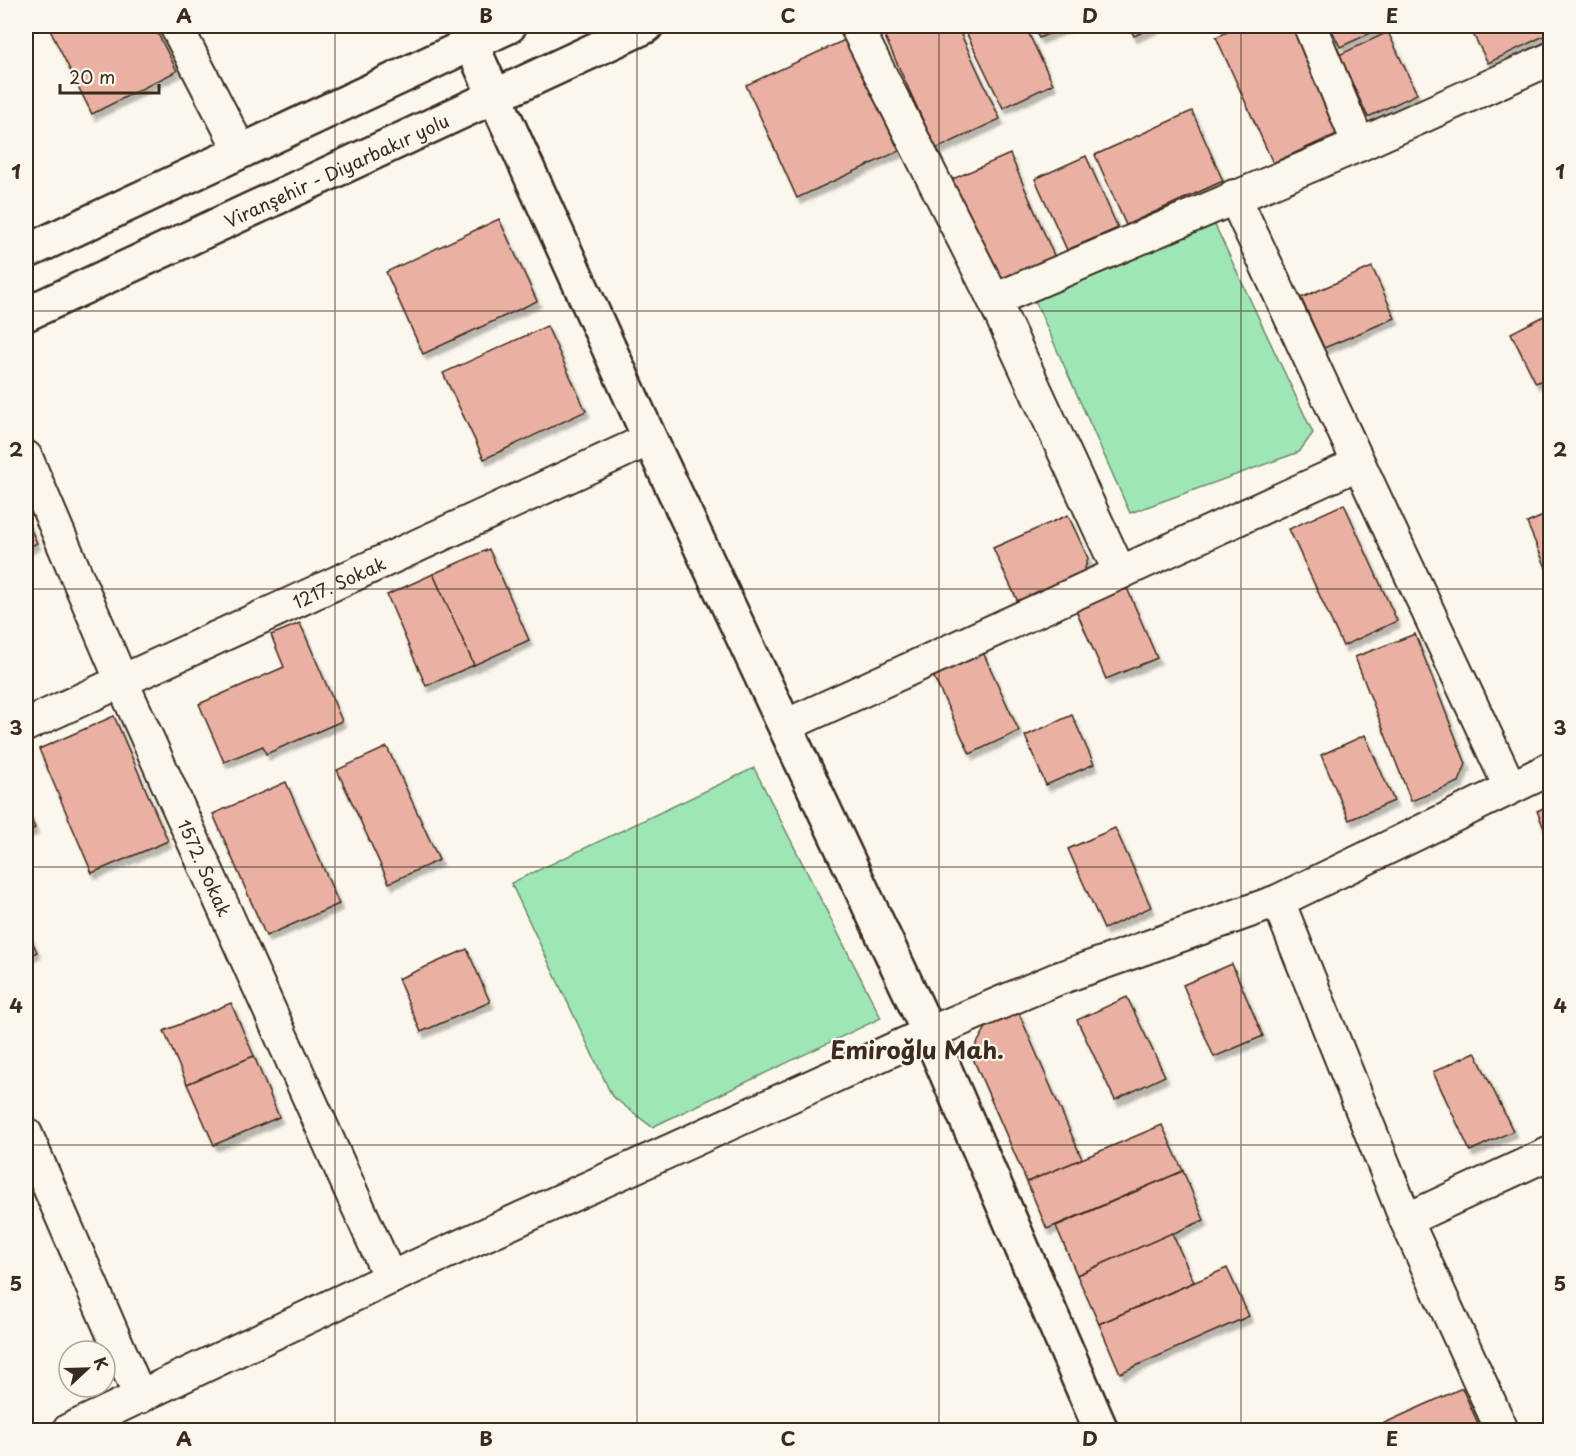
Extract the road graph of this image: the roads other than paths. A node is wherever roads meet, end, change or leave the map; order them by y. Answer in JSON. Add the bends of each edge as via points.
{"nodes":[{"id":1,"x":176,"y":26,"type":"edge"},
{"id":2,"x":509,"y":26,"type":"edge"},
{"id":3,"x":646,"y":26,"type":"edge"},
{"id":4,"x":856,"y":26,"type":"edge"},
{"id":5,"x":1310,"y":26,"type":"edge"},
{"id":6,"x":467,"y":35,"type":"edge"},
{"id":7,"x":1549,"y":65,"type":"edge"},
{"id":8,"x":494,"y":95,"type":"junction"},
{"id":9,"x":1359,"y":145,"type":"junction"},
{"id":10,"x":241,"y":152,"type":"junction"},
{"id":11,"x":1234,"y":196,"type":"junction"},
{"id":12,"x":26,"y":252,"type":"edge"},
{"id":13,"x":994,"y":300,"type":"junction"},
{"id":14,"x":26,"y":314,"type":"edge"},
{"id":15,"x":650,"y":439,"type":"junction"},
{"id":16,"x":26,"y":457,"type":"edge"},
{"id":17,"x":1358,"y":464,"type":"junction"},
{"id":18,"x":1120,"y":573,"type":"junction"},
{"id":19,"x":122,"y":682,"type":"junction"},
{"id":20,"x":26,"y":725,"type":"edge"},
{"id":21,"x":785,"y":726,"type":"junction"},
{"id":22,"x":1551,"y":769,"type":"edge"},
{"id":23,"x":1510,"y":787,"type":"junction"},
{"id":24,"x":1278,"y":901,"type":"junction"},
{"id":25,"x":929,"y":1033,"type":"junction"},
{"id":26,"x":26,"y":1135,"type":"edge"},
{"id":27,"x":1551,"y":1153,"type":"edge"},
{"id":28,"x":1406,"y":1220,"type":"junction"},
{"id":29,"x":390,"y":1278,"type":"junction"},
{"id":30,"x":140,"y":1397,"type":"junction"},
{"id":31,"x":69,"y":1431,"type":"edge"},
{"id":32,"x":1101,"y":1431,"type":"edge"},
{"id":33,"x":1502,"y":1431,"type":"edge"}],
"edges":[{"from":1,"to":10,"type":"street"},
{"from":2,"to":6,"type":"street"},
{"from":3,"to":8,"type":"street","name":"Viranşehir - Diyarbakır yolu"},
{"from":4,"to":13,"type":"street"},
{"from":5,"to":9,"type":"street"},
{"from":6,"to":8,"type":"street"},
{"from":6,"to":10,"type":"street"},
{"from":7,"to":9,"type":"street"},
{"from":8,"to":14,"type":"street","name":"Viranşehir - Diyarbakır yolu"},
{"from":8,"to":15,"type":"street"},
{"from":9,"to":11,"type":"street"},
{"from":10,"to":12,"type":"street"},
{"from":11,"to":13,"type":"street"},
{"from":11,"to":17,"type":"street"},
{"from":13,"to":18,"type":"street"},
{"from":15,"to":19,"type":"street","name":"1217. Sokak"},
{"from":15,"to":21,"type":"street"},
{"from":16,"to":19,"type":"street","name":"1572. Sokak"},
{"from":17,"to":18,"type":"street"},
{"from":17,"to":23,"type":"street"},
{"from":18,"to":21,"type":"street"},
{"from":19,"to":20,"type":"street","name":"1217. Sokak"},
{"from":19,"to":29,"type":"street","name":"1572. Sokak"},
{"from":21,"to":25,"type":"street"},
{"from":22,"to":23,"type":"street"},
{"from":23,"to":24,"type":"street"},
{"from":24,"to":25,"type":"street","via":[[1057,979]]},
{"from":24,"to":28,"type":"street"},
{"from":25,"to":29,"type":"street"},
{"from":25,"to":32,"type":"street"},
{"from":26,"to":30,"type":"street"},
{"from":27,"to":28,"type":"street"},
{"from":28,"to":33,"type":"street"},
{"from":29,"to":30,"type":"street"},
{"from":30,"to":31,"type":"street"}]}
